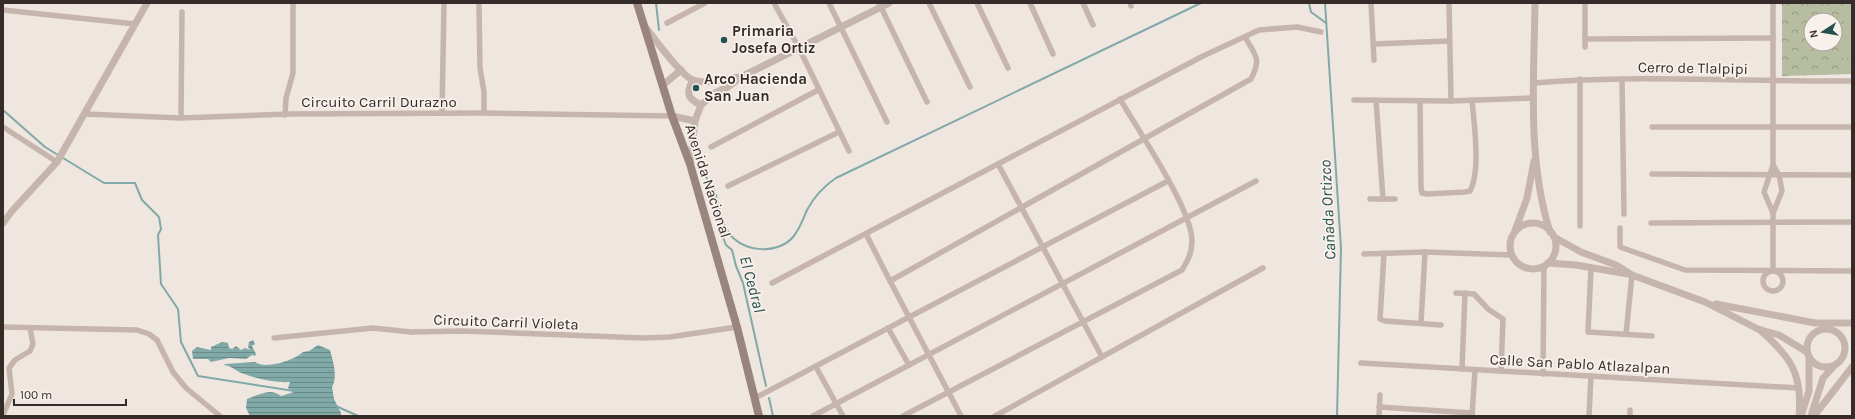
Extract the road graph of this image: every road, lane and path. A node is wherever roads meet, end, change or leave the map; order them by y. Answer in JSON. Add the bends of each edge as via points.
{"nodes":[{"id":1,"x":147,"y":3,"type":"edge"},
{"id":2,"x":293,"y":3,"type":"edge"},
{"id":3,"x":444,"y":3,"type":"edge"},
{"id":4,"x":637,"y":3,"type":"edge"},
{"id":5,"x":774,"y":3,"type":"edge"},
{"id":6,"x":829,"y":3,"type":"edge"},
{"id":7,"x":889,"y":3,"type":"edge"},
{"id":8,"x":929,"y":3,"type":"edge"},
{"id":9,"x":977,"y":3,"type":"edge"},
{"id":10,"x":1030,"y":3,"type":"edge"},
{"id":11,"x":1083,"y":3,"type":"edge"},
{"id":12,"x":1371,"y":3,"type":"edge"},
{"id":13,"x":1449,"y":3,"type":"edge"},
{"id":14,"x":1535,"y":3,"type":"edge"},
{"id":15,"x":1585,"y":3,"type":"edge"},
{"id":16,"x":1773,"y":3,"type":"edge"},
{"id":17,"x":701,"y":4,"type":"edge"},
{"id":18,"x":880,"y":5,"type":"edge"},
{"id":19,"x":479,"y":6,"type":"dead end"},
{"id":20,"x":3,"y":10,"type":"edge"},
{"id":21,"x":182,"y":12,"type":"dead end"},
{"id":22,"x":667,"y":23,"type":"dead end"},
{"id":23,"x":135,"y":24,"type":"junction"},
{"id":24,"x":1094,"y":25,"type":"dead end"},
{"id":25,"x":841,"y":27,"type":"junction"},
{"id":26,"x":646,"y":28,"type":"junction"},
{"id":27,"x":1321,"y":32,"type":"dead end"},
{"id":28,"x":1245,"y":37,"type":"junction"},
{"id":29,"x":1773,"y":38,"type":"junction"},
{"id":30,"x":1585,"y":39,"type":"junction"},
{"id":31,"x":1449,"y":41,"type":"junction"},
{"id":32,"x":1374,"y":44,"type":"junction"},
{"id":33,"x":1585,"y":47,"type":"dead end"},
{"id":34,"x":799,"y":48,"type":"junction"},
{"id":35,"x":1053,"y":54,"type":"dead end"},
{"id":36,"x":1374,"y":60,"type":"dead end"},
{"id":37,"x":1008,"y":68,"type":"dead end"},
{"id":38,"x":681,"y":70,"type":"junction"},
{"id":39,"x":741,"y":77,"type":"junction"},
{"id":40,"x":1580,"y":79,"type":"junction"},
{"id":41,"x":1622,"y":79,"type":"junction"},
{"id":42,"x":693,"y":80,"type":"junction"},
{"id":43,"x":1773,"y":81,"type":"junction"},
{"id":44,"x":1852,"y":81,"type":"edge"},
{"id":45,"x":1534,"y":83,"type":"junction"},
{"id":46,"x":663,"y":85,"type":"junction"},
{"id":47,"x":970,"y":86,"type":"dead end"},
{"id":48,"x":818,"y":90,"type":"junction"},
{"id":49,"x":1534,"y":98,"type":"junction"},
{"id":50,"x":1120,"y":99,"type":"junction"},
{"id":51,"x":1354,"y":100,"type":"dead end"},
{"id":52,"x":1376,"y":100,"type":"junction"},
{"id":53,"x":1451,"y":100,"type":"junction"},
{"id":54,"x":1472,"y":100,"type":"junction"},
{"id":55,"x":1420,"y":101,"type":"junction"},
{"id":56,"x":926,"y":102,"type":"dead end"},
{"id":57,"x":701,"y":105,"type":"junction"},
{"id":58,"x":442,"y":113,"type":"junction"},
{"id":59,"x":484,"y":113,"type":"junction"},
{"id":60,"x":86,"y":114,"type":"junction"},
{"id":61,"x":285,"y":115,"type":"junction"},
{"id":62,"x":672,"y":116,"type":"junction"},
{"id":63,"x":181,"y":118,"type":"junction"},
{"id":64,"x":695,"y":121,"type":"junction"},
{"id":65,"x":887,"y":122,"type":"dead end"},
{"id":66,"x":3,"y":127,"type":"edge"},
{"id":67,"x":1652,"y":127,"type":"dead end"},
{"id":68,"x":1773,"y":127,"type":"junction"},
{"id":69,"x":1852,"y":127,"type":"edge"},
{"id":70,"x":839,"y":132,"type":"junction"},
{"id":71,"x":1143,"y":139,"type":"junction"},
{"id":72,"x":711,"y":147,"type":"dead end"},
{"id":73,"x":849,"y":152,"type":"dead end"},
{"id":74,"x":1535,"y":153,"type":"junction"},
{"id":75,"x":57,"y":162,"type":"junction"},
{"id":76,"x":690,"y":164,"type":"junction"},
{"id":77,"x":998,"y":164,"type":"junction"},
{"id":78,"x":1774,"y":165,"type":"junction"},
{"id":79,"x":1652,"y":174,"type":"dead end"},
{"id":80,"x":1779,"y":175,"type":"junction"},
{"id":81,"x":1852,"y":175,"type":"edge"},
{"id":82,"x":1769,"y":176,"type":"junction"},
{"id":83,"x":1168,"y":181,"type":"junction"},
{"id":84,"x":1256,"y":181,"type":"dead end"},
{"id":85,"x":728,"y":186,"type":"dead end"},
{"id":86,"x":1370,"y":199,"type":"dead end"},
{"id":87,"x":1383,"y":199,"type":"junction"},
{"id":88,"x":1395,"y":199,"type":"dead end"},
{"id":89,"x":1021,"y":207,"type":"junction"},
{"id":90,"x":1774,"y":213,"type":"junction"},
{"id":91,"x":1624,"y":214,"type":"dead end"},
{"id":92,"x":1187,"y":218,"type":"junction"},
{"id":93,"x":1852,"y":222,"type":"edge"},
{"id":94,"x":3,"y":223,"type":"edge"},
{"id":95,"x":1651,"y":223,"type":"dead end"},
{"id":96,"x":1773,"y":223,"type":"junction"},
{"id":97,"x":1580,"y":226,"type":"dead end"},
{"id":98,"x":1620,"y":228,"type":"dead end"},
{"id":99,"x":1514,"y":233,"type":"junction"},
{"id":100,"x":866,"y":234,"type":"junction"},
{"id":101,"x":1552,"y":235,"type":"junction"},
{"id":102,"x":1042,"y":247,"type":"junction"},
{"id":103,"x":1425,"y":252,"type":"junction"},
{"id":104,"x":1384,"y":253,"type":"junction"},
{"id":105,"x":1364,"y":254,"type":"dead end"},
{"id":106,"x":1511,"y":255,"type":"junction"},
{"id":107,"x":1546,"y":265,"type":"junction"},
{"id":108,"x":1263,"y":268,"type":"dead end"},
{"id":109,"x":1591,"y":268,"type":"junction"},
{"id":110,"x":1773,"y":271,"type":"junction"},
{"id":111,"x":1852,"y":271,"type":"edge"},
{"id":112,"x":1632,"y":275,"type":"junction"},
{"id":113,"x":890,"y":281,"type":"junction"},
{"id":114,"x":772,"y":283,"type":"dead end"},
{"id":115,"x":1062,"y":284,"type":"junction"},
{"id":116,"x":1456,"y":293,"type":"dead end"},
{"id":117,"x":1465,"y":293,"type":"junction"},
{"id":118,"x":1705,"y":302,"type":"junction"},
{"id":119,"x":910,"y":317,"type":"junction"},
{"id":120,"x":1083,"y":322,"type":"junction"},
{"id":121,"x":1421,"y":323,"type":"junction"},
{"id":122,"x":1815,"y":323,"type":"junction"},
{"id":123,"x":1848,"y":323,"type":"edge"},
{"id":124,"x":1441,"y":325,"type":"dead end"},
{"id":125,"x":3,"y":327,"type":"edge"},
{"id":126,"x":737,"y":327,"type":"junction"},
{"id":127,"x":30,"y":328,"type":"junction"},
{"id":128,"x":888,"y":328,"type":"junction"},
{"id":129,"x":1758,"y":328,"type":"junction"},
{"id":130,"x":1821,"y":329,"type":"junction"},
{"id":131,"x":1833,"y":330,"type":"junction"},
{"id":132,"x":1626,"y":334,"type":"junction"},
{"id":133,"x":1652,"y":336,"type":"dead end"},
{"id":134,"x":274,"y":338,"type":"dead end"},
{"id":135,"x":1852,"y":348,"type":"edge"},
{"id":136,"x":929,"y":354,"type":"junction"},
{"id":137,"x":1808,"y":355,"type":"junction"},
{"id":138,"x":1844,"y":356,"type":"junction"},
{"id":139,"x":1102,"y":357,"type":"junction"},
{"id":140,"x":1361,"y":363,"type":"dead end"},
{"id":141,"x":909,"y":365,"type":"junction"},
{"id":142,"x":1836,"y":365,"type":"junction"},
{"id":143,"x":816,"y":367,"type":"junction"},
{"id":144,"x":1852,"y":368,"type":"edge"},
{"id":145,"x":1462,"y":369,"type":"junction"},
{"id":146,"x":1475,"y":370,"type":"junction"},
{"id":147,"x":1501,"y":371,"type":"junction"},
{"id":148,"x":1543,"y":374,"type":"junction"},
{"id":149,"x":1592,"y":376,"type":"junction"},
{"id":150,"x":1798,"y":388,"type":"junction"},
{"id":151,"x":949,"y":392,"type":"junction"},
{"id":152,"x":1380,"y":395,"type":"dead end"},
{"id":153,"x":755,"y":398,"type":"junction"},
{"id":154,"x":836,"y":404,"type":"junction"},
{"id":155,"x":1379,"y":407,"type":"junction"},
{"id":156,"x":1472,"y":414,"type":"edge"},
{"id":157,"x":3,"y":415,"type":"edge"},
{"id":158,"x":220,"y":416,"type":"edge"},
{"id":159,"x":759,"y":416,"type":"edge"},
{"id":160,"x":813,"y":416,"type":"edge"},
{"id":161,"x":843,"y":416,"type":"edge"},
{"id":162,"x":903,"y":416,"type":"edge"},
{"id":163,"x":961,"y":416,"type":"edge"},
{"id":164,"x":994,"y":416,"type":"edge"},
{"id":165,"x":1379,"y":416,"type":"edge"},
{"id":166,"x":1589,"y":416,"type":"edge"},
{"id":167,"x":1800,"y":416,"type":"edge"},
{"id":168,"x":1811,"y":416,"type":"edge"},
{"id":169,"x":1814,"y":416,"type":"edge"}],
"edges":[{"from":1,"to":23,"type":"street"},
{"from":2,"to":61,"type":"street","via":[[294,73],[286,98]]},
{"from":3,"to":58,"type":"street"},
{"from":4,"to":26,"type":"main road","name":"Avenida Nacional"},
{"from":5,"to":34,"type":"street"},
{"from":6,"to":25,"type":"street"},
{"from":7,"to":18,"type":"street"},
{"from":8,"to":47,"type":"street"},
{"from":9,"to":37,"type":"street"},
{"from":10,"to":35,"type":"street"},
{"from":11,"to":24,"type":"street"},
{"from":12,"to":32,"type":"street"},
{"from":13,"to":31,"type":"street"},
{"from":14,"to":45,"type":"street"},
{"from":15,"to":30,"type":"street"},
{"from":16,"to":29,"type":"street"},
{"from":17,"to":22,"type":"street"},
{"from":18,"to":25,"type":"street"},
{"from":18,"to":56,"type":"street"},
{"from":19,"to":59,"type":"street"},
{"from":20,"to":23,"type":"street"},
{"from":21,"to":63,"type":"street"},
{"from":23,"to":60,"type":"street"},
{"from":25,"to":34,"type":"street"},
{"from":25,"to":65,"type":"street"},
{"from":26,"to":38,"type":"street"},
{"from":26,"to":46,"type":"main road","name":"Avenida Nacional"},
{"from":27,"to":28,"type":"street","via":[[1297,27],[1259,30]]},
{"from":28,"to":50,"type":"street"},
{"from":28,"to":71,"type":"street","via":[[1257,58],[1257,67],[1251,79]]},
{"from":29,"to":30,"type":"street"},
{"from":29,"to":43,"type":"street"},
{"from":30,"to":33,"type":"street"},
{"from":31,"to":32,"type":"street"},
{"from":31,"to":53,"type":"street"},
{"from":32,"to":36,"type":"street"},
{"from":34,"to":39,"type":"street"},
{"from":34,"to":48,"type":"street"},
{"from":38,"to":42,"type":"street"},
{"from":38,"to":46,"type":"street"},
{"from":39,"to":42,"type":"street","via":[[712,82]]},
{"from":39,"to":57,"type":"street"},
{"from":40,"to":41,"type":"street","name":"Cerro de Tlalpipi"},
{"from":40,"to":45,"type":"street","name":"Cerro de Tlalpipi"},
{"from":40,"to":97,"type":"street"},
{"from":41,"to":43,"type":"street","name":"Cerro de Tlalpipi"},
{"from":41,"to":91,"type":"street"},
{"from":42,"to":57,"type":"street","via":[[688,93],[692,101]]},
{"from":43,"to":44,"type":"street","name":"Cerro de Tlalpipi"},
{"from":43,"to":68,"type":"street"},
{"from":45,"to":49,"type":"street"},
{"from":46,"to":62,"type":"main road","name":"Avenida Nacional"},
{"from":48,"to":70,"type":"street"},
{"from":48,"to":72,"type":"street"},
{"from":49,"to":54,"type":"street"},
{"from":49,"to":74,"type":"street"},
{"from":50,"to":71,"type":"street"},
{"from":50,"to":77,"type":"street"},
{"from":51,"to":52,"type":"street"},
{"from":52,"to":55,"type":"street"},
{"from":52,"to":87,"type":"street"},
{"from":53,"to":54,"type":"street"},
{"from":53,"to":55,"type":"street"},
{"from":54,"to":55,"type":"street","via":[[1476,173],[1470,191],[1422,193]]},
{"from":57,"to":64,"type":"street"},
{"from":58,"to":59,"type":"street","name":"Circuito Carril Durazno"},
{"from":58,"to":61,"type":"street","name":"Circuito Carril Durazno"},
{"from":59,"to":62,"type":"street","name":"Circuito Carril Durazno"},
{"from":60,"to":63,"type":"street","name":"Circuito Carril Durazno"},
{"from":60,"to":75,"type":"street"},
{"from":61,"to":63,"type":"street","name":"Circuito Carril Durazno"},
{"from":62,"to":64,"type":"street"},
{"from":62,"to":76,"type":"main road","name":"Avenida Nacional"},
{"from":64,"to":76,"type":"street"},
{"from":66,"to":75,"type":"street"},
{"from":67,"to":68,"type":"street"},
{"from":68,"to":69,"type":"street"},
{"from":68,"to":78,"type":"street"},
{"from":70,"to":73,"type":"street"},
{"from":70,"to":85,"type":"street"},
{"from":71,"to":83,"type":"street"},
{"from":71,"to":89,"type":"street"},
{"from":74,"to":99,"type":"street","via":[[1527,198]]},
{"from":74,"to":101,"type":"street","via":[[1544,211]]},
{"from":75,"to":94,"type":"street"},
{"from":76,"to":126,"type":"main road","name":"Avenida Nacional"},
{"from":77,"to":89,"type":"street"},
{"from":77,"to":100,"type":"street"},
{"from":78,"to":80,"type":"street"},
{"from":78,"to":82,"type":"street"},
{"from":79,"to":82,"type":"street"},
{"from":80,"to":81,"type":"street"},
{"from":80,"to":82,"type":"street"},
{"from":80,"to":90,"type":"street","via":[[1782,191]]},
{"from":82,"to":90,"type":"street","via":[[1764,192]]},
{"from":83,"to":92,"type":"street"},
{"from":83,"to":102,"type":"street"},
{"from":84,"to":92,"type":"street"},
{"from":86,"to":87,"type":"street"},
{"from":87,"to":88,"type":"street"},
{"from":89,"to":102,"type":"street"},
{"from":89,"to":113,"type":"street"},
{"from":90,"to":96,"type":"street"},
{"from":92,"to":115,"type":"street"},
{"from":92,"to":120,"type":"street","via":[[1192,240],[1190,259],[1182,270]]},
{"from":93,"to":96,"type":"street"},
{"from":95,"to":96,"type":"street"},
{"from":96,"to":110,"type":"street"},
{"from":98,"to":110,"type":"street","via":[[1620,247],[1685,270]]},
{"from":99,"to":101,"type":"street","via":[[1532,223],[1539,224]]},
{"from":99,"to":106,"type":"street","via":[[1510,247]]},
{"from":100,"to":113,"type":"street"},
{"from":100,"to":114,"type":"street"},
{"from":101,"to":107,"type":"street","via":[[1555,251]]},
{"from":101,"to":112,"type":"street","via":[[1567,246],[1616,265]]},
{"from":102,"to":115,"type":"street"},
{"from":102,"to":119,"type":"street"},
{"from":103,"to":104,"type":"street"},
{"from":103,"to":106,"type":"street"},
{"from":103,"to":121,"type":"street"},
{"from":104,"to":105,"type":"street"},
{"from":104,"to":121,"type":"street","via":[[1380,319]]},
{"from":106,"to":107,"type":"street","via":[[1515,261],[1529,269]]},
{"from":107,"to":109,"type":"street"},
{"from":107,"to":148,"type":"street"},
{"from":108,"to":139,"type":"street"},
{"from":109,"to":112,"type":"street"},
{"from":109,"to":132,"type":"street","via":[[1588,332]]},
{"from":110,"to":111,"type":"street"},
{"from":112,"to":118,"type":"street"},
{"from":112,"to":132,"type":"street"},
{"from":113,"to":119,"type":"street"},
{"from":115,"to":120,"type":"street"},
{"from":115,"to":136,"type":"street"},
{"from":116,"to":117,"type":"street"},
{"from":117,"to":145,"type":"street"},
{"from":117,"to":147,"type":"street","via":[[1474,294],[1488,309],[1503,319]]},
{"from":118,"to":122,"type":"street"},
{"from":118,"to":129,"type":"street"},
{"from":119,"to":128,"type":"street"},
{"from":119,"to":136,"type":"street"},
{"from":120,"to":139,"type":"street"},
{"from":120,"to":151,"type":"street"},
{"from":121,"to":124,"type":"street"},
{"from":122,"to":123,"type":"street"},
{"from":122,"to":130,"type":"street"},
{"from":123,"to":131,"type":"street"},
{"from":125,"to":127,"type":"street"},
{"from":126,"to":134,"type":"street","name":"Circuito Carril Violeta","via":[[670,337],[643,338],[463,331],[411,332],[373,328]]},
{"from":126,"to":153,"type":"main road","name":"Avenida Nacional"},
{"from":127,"to":157,"type":"street","via":[[33,344],[30,351],[15,360],[9,368],[12,394]]},
{"from":127,"to":158,"type":"street","via":[[137,330],[149,334],[157,340],[173,372],[186,388]]},
{"from":128,"to":141,"type":"street"},
{"from":128,"to":143,"type":"street"},
{"from":129,"to":137,"type":"street","via":[[1779,334]]},
{"from":129,"to":150,"type":"street","via":[[1787,356]]},
{"from":130,"to":131,"type":"street"},
{"from":130,"to":137,"type":"street","via":[[1811,335],[1806,346]]},
{"from":131,"to":138,"type":"street","via":[[1845,344]]},
{"from":132,"to":133,"type":"street"},
{"from":135,"to":138,"type":"street"},
{"from":136,"to":141,"type":"street"},
{"from":136,"to":151,"type":"street"},
{"from":137,"to":142,"type":"street","via":[[1813,363],[1824,367]]},
{"from":137,"to":167,"type":"street","via":[[1809,391]]},
{"from":138,"to":142,"type":"street"},
{"from":139,"to":164,"type":"street"},
{"from":140,"to":145,"type":"street","name":"Calle San Pablo Atlazalpan"},
{"from":141,"to":154,"type":"street"},
{"from":142,"to":168,"type":"street","via":[[1823,378]]},
{"from":143,"to":153,"type":"street"},
{"from":143,"to":154,"type":"street"},
{"from":144,"to":169,"type":"street"},
{"from":145,"to":146,"type":"street","name":"Calle San Pablo Atlazalpan"},
{"from":146,"to":147,"type":"street","name":"Calle San Pablo Atlazalpan"},
{"from":146,"to":156,"type":"street"},
{"from":147,"to":148,"type":"street","name":"Calle San Pablo Atlazalpan"},
{"from":148,"to":149,"type":"street","name":"Calle San Pablo Atlazalpan"},
{"from":149,"to":150,"type":"street","name":"Calle San Pablo Atlazalpan"},
{"from":149,"to":166,"type":"street"},
{"from":150,"to":167,"type":"street"},
{"from":151,"to":162,"type":"street"},
{"from":151,"to":163,"type":"street"},
{"from":152,"to":155,"type":"street"},
{"from":153,"to":159,"type":"main road","name":"Avenida Nacional"},
{"from":154,"to":160,"type":"street"},
{"from":154,"to":161,"type":"street"},
{"from":155,"to":156,"type":"street"},
{"from":155,"to":165,"type":"street"}]}
